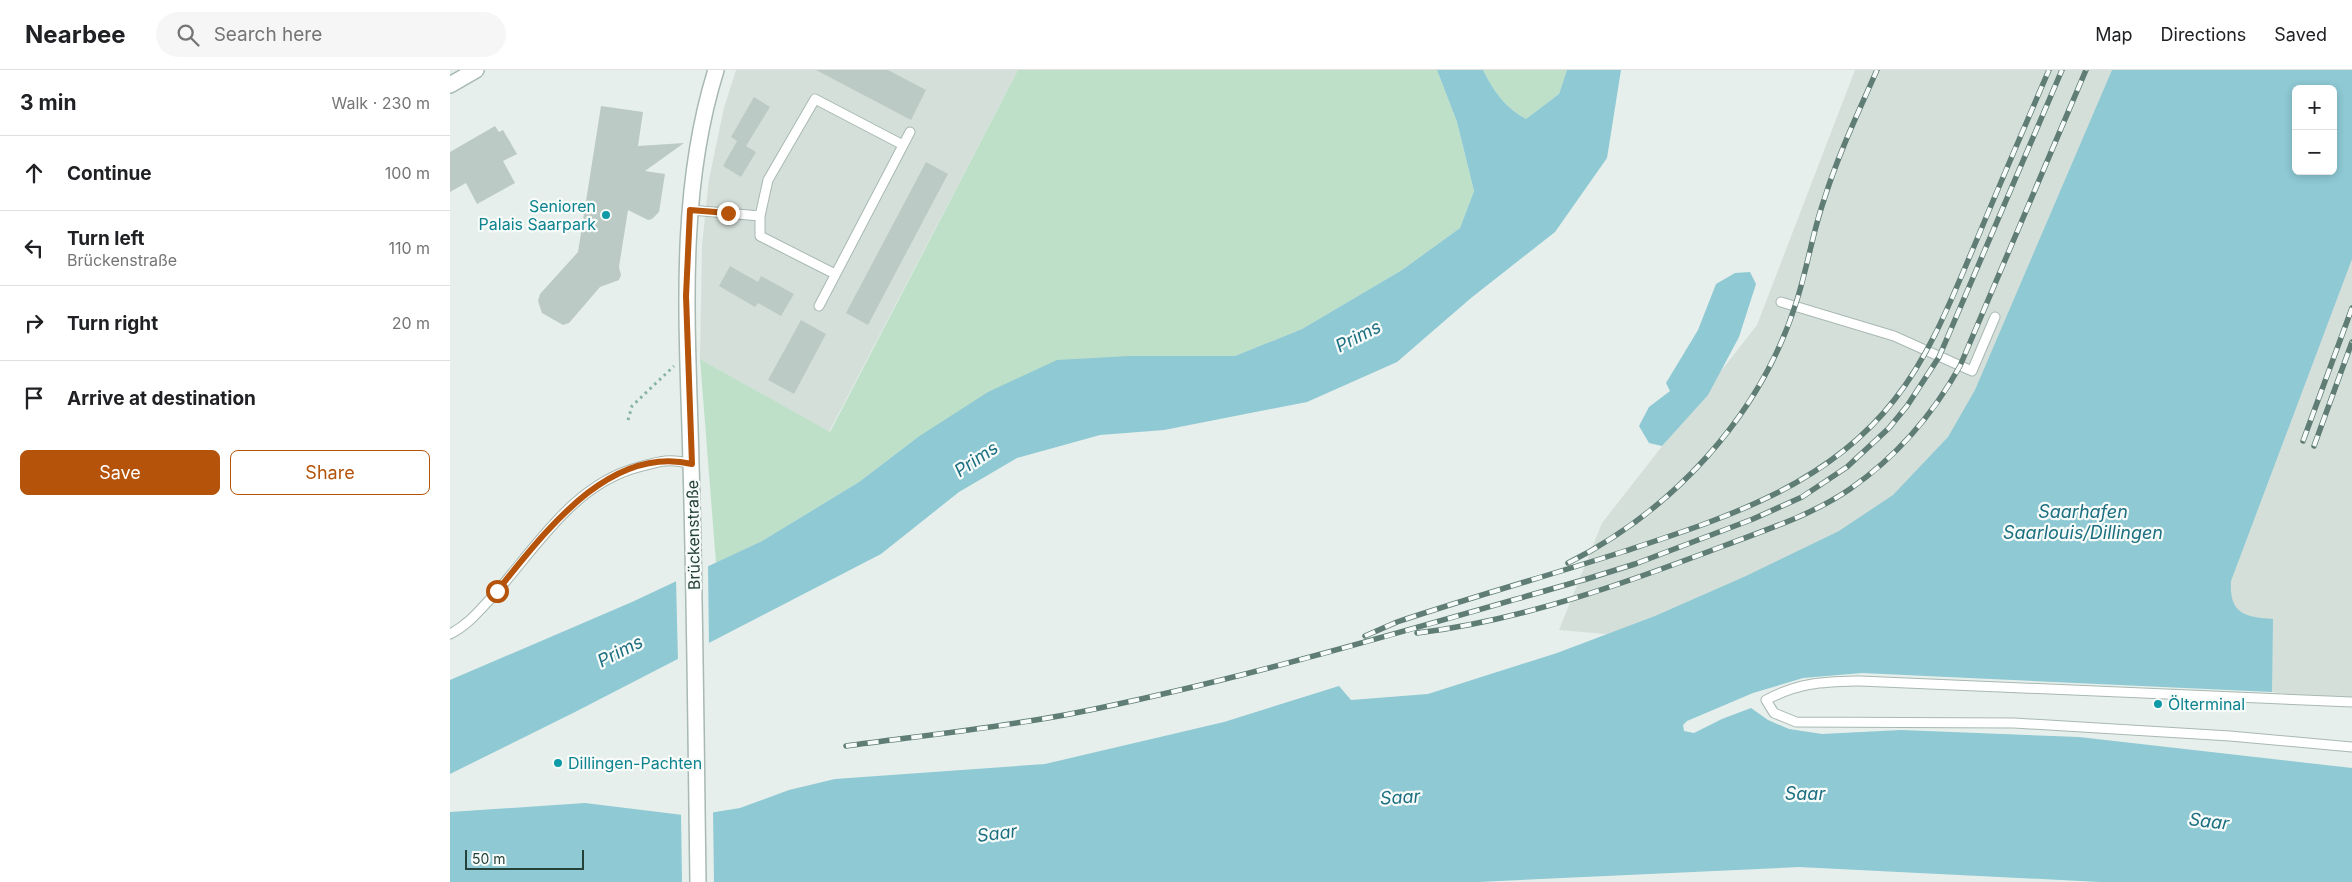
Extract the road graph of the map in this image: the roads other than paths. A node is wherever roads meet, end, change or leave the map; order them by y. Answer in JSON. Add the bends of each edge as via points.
{"nodes":[{"id":1,"x":476,"y":70,"type":"edge"},
{"id":2,"x":716,"y":70,"type":"edge"},
{"id":3,"x":450,"y":85,"type":"edge"},
{"id":4,"x":910,"y":132,"type":"dead end"},
{"id":5,"x":903,"y":145,"type":"junction"},
{"id":6,"x":690,"y":210,"type":"junction"},
{"id":7,"x":760,"y":216,"type":"junction"},
{"id":8,"x":835,"y":274,"type":"junction"},
{"id":9,"x":1782,"y":302,"type":"dead end"},
{"id":10,"x":819,"y":306,"type":"dead end"},
{"id":11,"x":1995,"y":317,"type":"dead end"},
{"id":12,"x":692,"y":464,"type":"junction"},
{"id":13,"x":450,"y":634,"type":"edge"},
{"id":14,"x":2352,"y":702,"type":"edge"},
{"id":15,"x":2352,"y":747,"type":"edge"},
{"id":16,"x":698,"y":882,"type":"edge"}],
"edges":[{"from":1,"to":3,"type":"street"},
{"from":2,"to":6,"type":"street","name":"Brückenstraße","via":[[701,134]]},
{"from":4,"to":5,"type":"lane"},
{"from":5,"to":7,"type":"lane","via":[[815,99],[768,180]]},
{"from":5,"to":8,"type":"lane"},
{"from":6,"to":7,"type":"lane"},
{"from":6,"to":12,"type":"street","name":"Brückenstraße","via":[[686,296]]},
{"from":7,"to":8,"type":"lane","via":[[760,236]]},
{"from":8,"to":10,"type":"lane"},
{"from":9,"to":11,"type":"lane","via":[[1894,336],[1972,371]]},
{"from":12,"to":13,"type":"lane","via":[[667,460],[630,469],[596,487],[543,535],[474,617]]},
{"from":12,"to":16,"type":"street","name":"Brückenstraße"},
{"from":14,"to":15,"type":"lane","via":[[1860,680],[1789,688],[1766,700],[1774,713],[1796,722],[2014,723]]}]}
